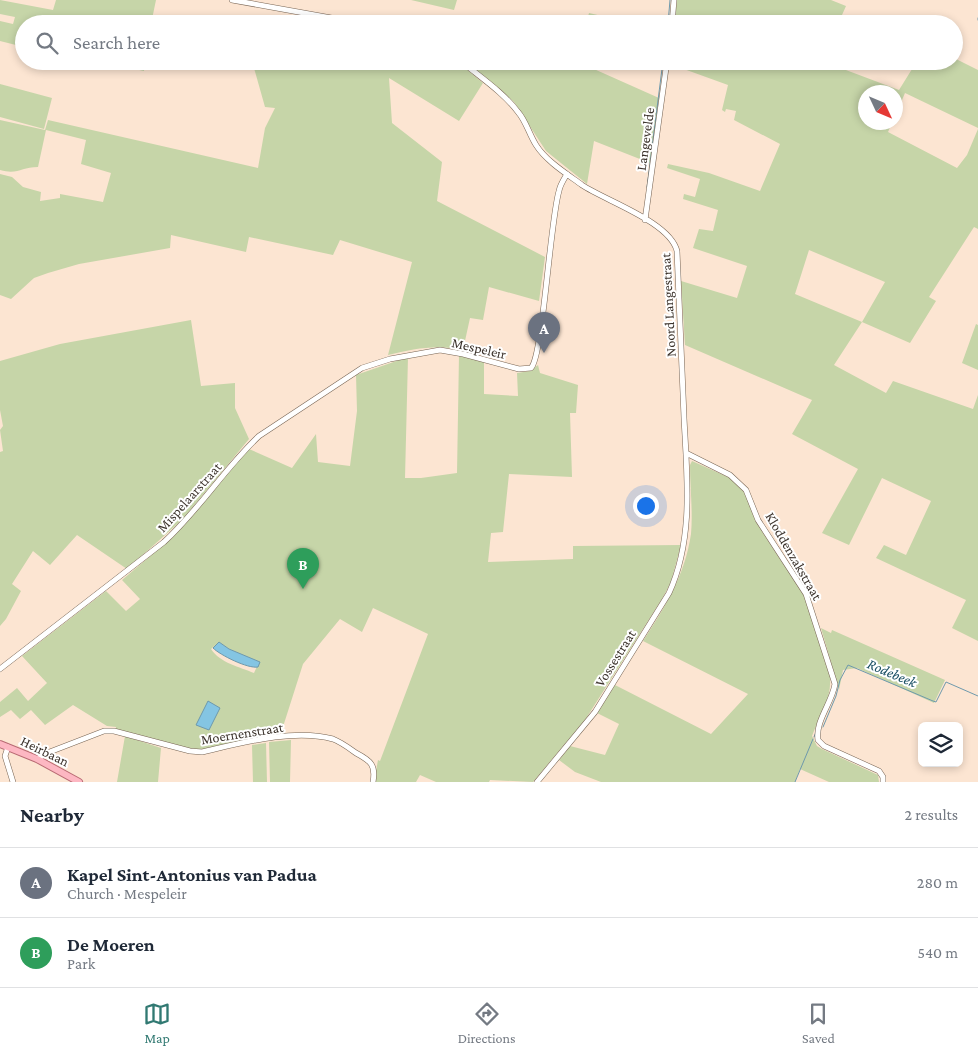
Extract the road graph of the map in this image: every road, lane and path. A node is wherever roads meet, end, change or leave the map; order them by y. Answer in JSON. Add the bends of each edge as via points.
{"nodes":[{"id":1,"x":232,"y":0,"type":"edge"},
{"id":2,"x":674,"y":0,"type":"edge"},
{"id":3,"x":314,"y":15,"type":"edge"},
{"id":4,"x":673,"y":15,"type":"edge"},
{"id":5,"x":472,"y":70,"type":"edge"},
{"id":6,"x":666,"y":70,"type":"edge"},
{"id":7,"x":567,"y":174,"type":"junction"},
{"id":8,"x":645,"y":220,"type":"junction"},
{"id":9,"x":346,"y":378,"type":"joint"},
{"id":10,"x":686,"y":453,"type":"junction"},
{"id":11,"x":686,"y":532,"type":"joint"},
{"id":12,"x":0,"y":669,"type":"edge"},
{"id":13,"x":0,"y":744,"type":"edge"},
{"id":14,"x":8,"y":747,"type":"junction"},
{"id":15,"x":0,"y":754,"type":"edge"},
{"id":16,"x":37,"y":759,"type":"junction"},
{"id":17,"x":8,"y":766,"type":"junction"},
{"id":18,"x":12,"y":782,"type":"edge"},
{"id":19,"x":79,"y":782,"type":"edge"},
{"id":20,"x":373,"y":782,"type":"edge"},
{"id":21,"x":537,"y":782,"type":"edge"},
{"id":22,"x":883,"y":782,"type":"edge"}],
"edges":[{"from":1,"to":3,"type":"street"},
{"from":2,"to":4,"type":"street"},
{"from":5,"to":7,"type":"street","name":"Noord Langestraat","via":[[512,104],[539,150]]},
{"from":6,"to":8,"type":"street","name":"Langevelde"},
{"from":7,"to":8,"type":"street","name":"Noord Langestraat"},
{"from":7,"to":9,"type":"street","name":"Mespeleir","via":[[557,199],[536,364],[519,369],[440,350],[390,359],[362,368]]},
{"from":8,"to":10,"type":"street","name":"Noord Langestraat","via":[[672,238],[677,251]]},
{"from":9,"to":12,"type":"street","name":"Mispelaarstraat","via":[[259,436],[164,542]]},
{"from":10,"to":11,"type":"street","name":"Noord Langestraat"},
{"from":10,"to":22,"type":"street","name":"Kloddenzakstraat","via":[[730,475],[746,490],[758,520],[806,594],[835,684],[834,694],[818,729],[818,740],[824,746],[879,771]]},
{"from":11,"to":21,"type":"street","name":"Vossestraat","via":[[676,578],[669,593],[595,712]]},
{"from":13,"to":14,"type":"main road","name":"Heirbaan"},
{"from":14,"to":16,"type":"main road","name":"Heirbaan"},
{"from":14,"to":17,"type":"street","via":[[5,753]]},
{"from":15,"to":17,"type":"street"},
{"from":16,"to":19,"type":"main road","name":"Heirbaan"},
{"from":16,"to":20,"type":"street","name":"Moernenstraat","via":[[104,731],[202,752],[282,737],[319,737],[337,741],[370,760],[375,770]]},
{"from":17,"to":18,"type":"street"}]}
